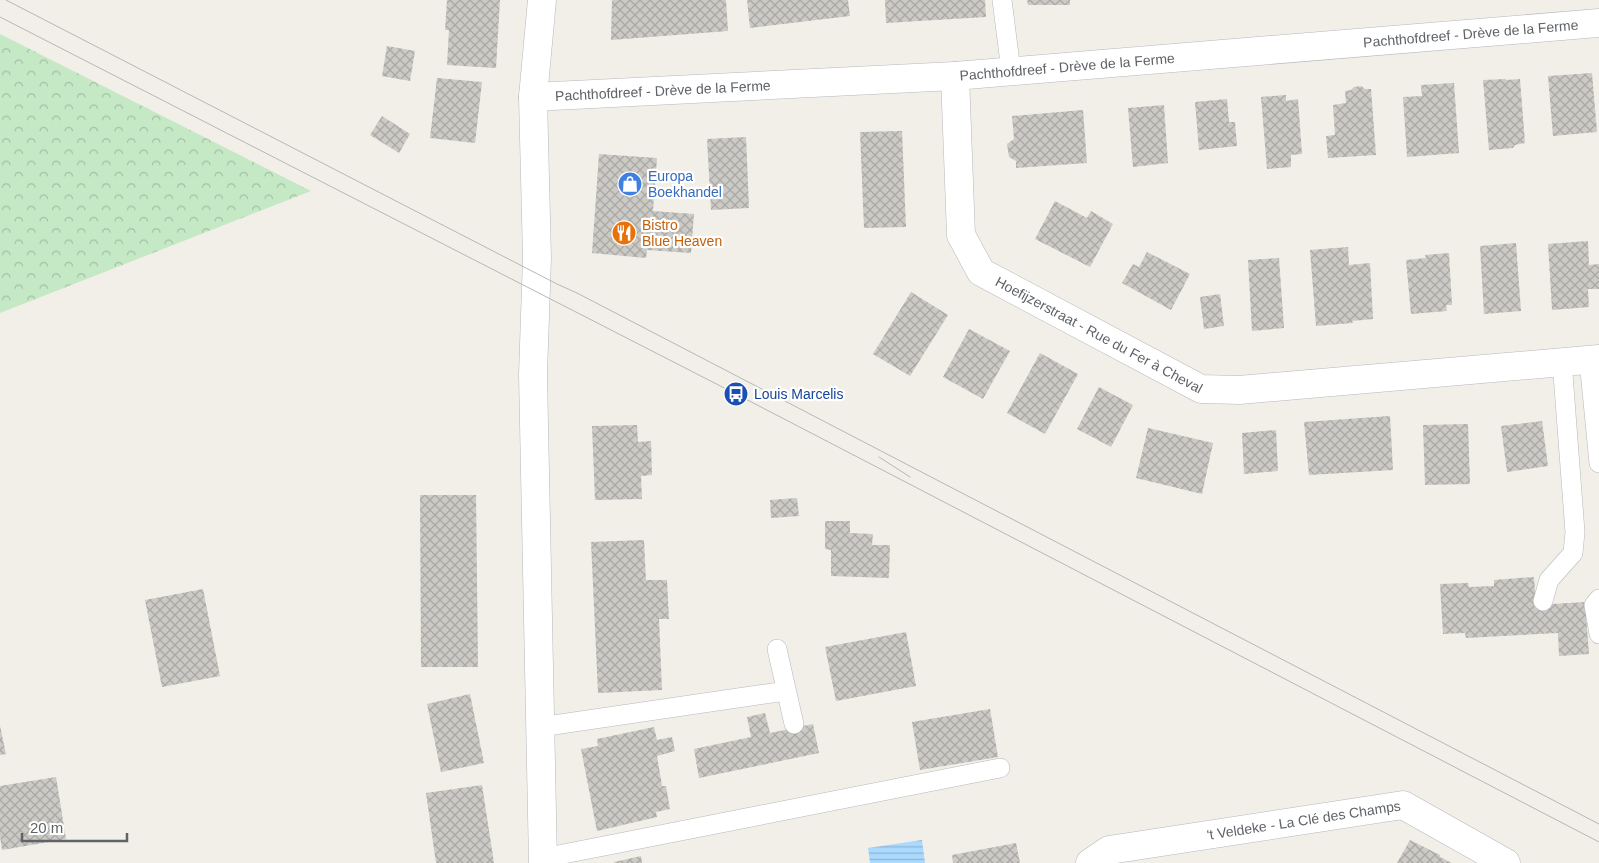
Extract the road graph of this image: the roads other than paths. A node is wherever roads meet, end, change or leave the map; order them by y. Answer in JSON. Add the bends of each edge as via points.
{"nodes":[{"id":1,"x":542,"y":0,"type":"edge"},
{"id":2,"x":1002,"y":0,"type":"edge"},
{"id":3,"x":1599,"y":23,"type":"edge"},
{"id":4,"x":1011,"y":71,"type":"junction"},
{"id":5,"x":955,"y":76,"type":"junction"},
{"id":6,"x":533,"y":97,"type":"junction"},
{"id":7,"x":1594,"y":359,"type":"edge"},
{"id":8,"x":1562,"y":361,"type":"junction"},
{"id":9,"x":1599,"y":463,"type":"edge"},
{"id":10,"x":1599,"y":599,"type":"edge"},
{"id":11,"x":1543,"y":601,"type":"dead end"},
{"id":12,"x":1599,"y":634,"type":"edge"},
{"id":13,"x":777,"y":649,"type":"dead end"},
{"id":14,"x":786,"y":691,"type":"junction"},
{"id":15,"x":794,"y":724,"type":"dead end"},
{"id":16,"x":540,"y":727,"type":"junction"},
{"id":17,"x":1000,"y":768,"type":"dead end"},
{"id":18,"x":543,"y":861,"type":"edge"},
{"id":19,"x":1090,"y":863,"type":"edge"},
{"id":20,"x":1506,"y":863,"type":"edge"}],
"edges":[{"from":1,"to":6,"type":"street"},
{"from":2,"to":4,"type":"lane"},
{"from":3,"to":4,"type":"street","name":"Pachthofdreef - Drève de la Ferme"},
{"from":4,"to":5,"type":"street","name":"Pachthofdreef - Drève de la Ferme"},
{"from":5,"to":6,"type":"street","name":"Pachthofdreef - Drève de la Ferme"},
{"from":5,"to":8,"type":"street","name":"Hoefijzerstraat - Rue du Fer à Cheval","via":[[960,235],[981,272],[1202,389],[1239,390]]},
{"from":6,"to":16,"type":"street","via":[[537,258],[533,374]]},
{"from":7,"to":8,"type":"street","name":"Hoefijzerstraat - Rue du Fer à Cheval"},
{"from":7,"to":9,"type":"lane"},
{"from":8,"to":11,"type":"lane","via":[[1575,532],[1573,553],[1549,580]]},
{"from":10,"to":12,"type":"lane","via":[[1594,605]]},
{"from":13,"to":14,"type":"lane"},
{"from":14,"to":15,"type":"lane"},
{"from":14,"to":16,"type":"lane"},
{"from":16,"to":18,"type":"street"},
{"from":17,"to":18,"type":"lane"},
{"from":19,"to":20,"type":"street","name":"'t Veldeke - La Clé des Champs","via":[[1109,850],[1403,804]]}]}
